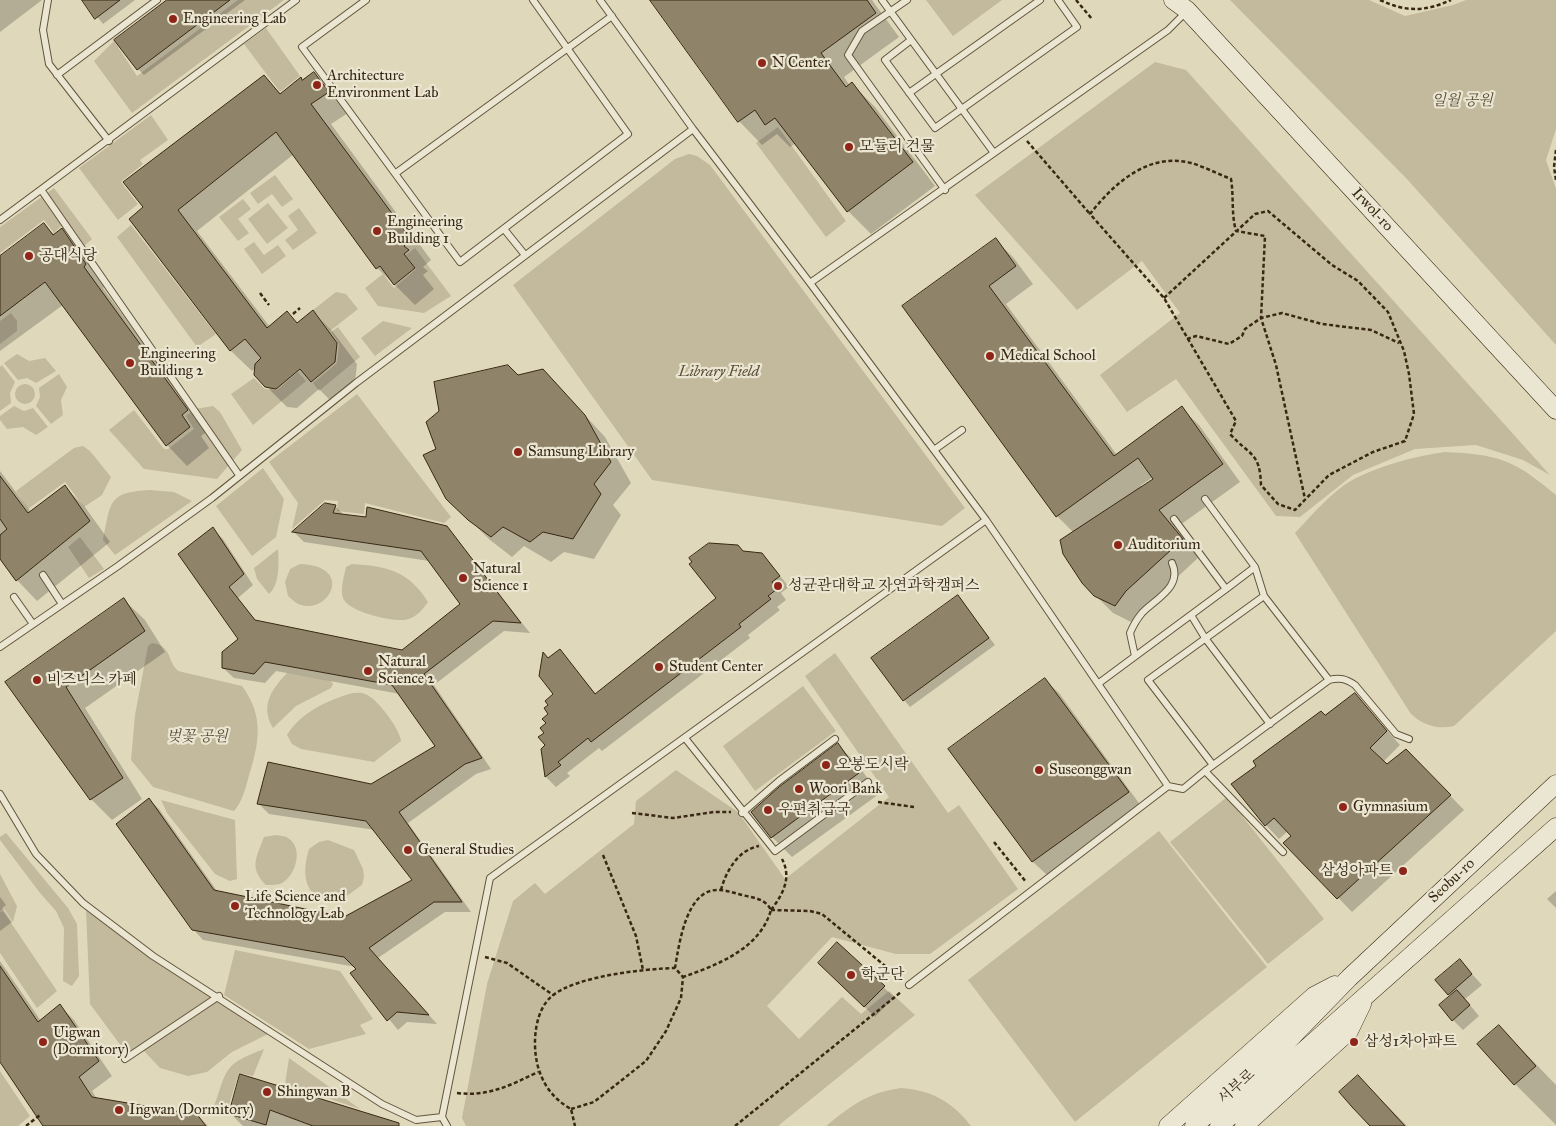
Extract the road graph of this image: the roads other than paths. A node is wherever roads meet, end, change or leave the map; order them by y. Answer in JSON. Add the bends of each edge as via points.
{"nodes":[{"id":1,"x":48,"y":0,"type":"edge"},
{"id":2,"x":157,"y":0,"type":"edge"},
{"id":3,"x":296,"y":0,"type":"edge"},
{"id":4,"x":366,"y":0,"type":"edge"},
{"id":5,"x":533,"y":0,"type":"edge"},
{"id":6,"x":600,"y":0,"type":"edge"},
{"id":7,"x":882,"y":0,"type":"edge"},
{"id":8,"x":907,"y":0,"type":"edge"},
{"id":9,"x":1040,"y":0,"type":"edge"},
{"id":10,"x":1058,"y":0,"type":"edge"},
{"id":11,"x":1181,"y":3,"type":"edge"},
{"id":12,"x":891,"y":12,"type":"junction"},
{"id":13,"x":612,"y":16,"type":"junction"},
{"id":14,"x":912,"y":40,"type":"junction"},
{"id":15,"x":568,"y":46,"type":"junction"},
{"id":16,"x":936,"y":74,"type":"junction"},
{"id":17,"x":57,"y":75,"type":"junction"},
{"id":18,"x":909,"y":93,"type":"junction"},
{"id":19,"x":962,"y":109,"type":"junction"},
{"id":20,"x":693,"y":129,"type":"junction"},
{"id":21,"x":109,"y":141,"type":"junction"},
{"id":22,"x":994,"y":152,"type":"junction"},
{"id":23,"x":396,"y":173,"type":"junction"},
{"id":24,"x":945,"y":190,"type":"junction"},
{"id":25,"x":42,"y":191,"type":"junction"},
{"id":26,"x":0,"y":220,"type":"edge"},
{"id":27,"x":504,"y":228,"type":"junction"},
{"id":28,"x":525,"y":255,"type":"junction"},
{"id":29,"x":810,"y":283,"type":"junction"},
{"id":30,"x":1556,"y":410,"type":"edge"},
{"id":31,"x":962,"y":430,"type":"dead end"},
{"id":32,"x":934,"y":450,"type":"junction"},
{"id":33,"x":239,"y":475,"type":"junction"},
{"id":34,"x":1205,"y":499,"type":"dead end"},
{"id":35,"x":1174,"y":519,"type":"dead end"},
{"id":36,"x":986,"y":520,"type":"junction"},
{"id":37,"x":1172,"y":563,"type":"dead end"},
{"id":38,"x":1255,"y":567,"type":"junction"},
{"id":39,"x":43,"y":575,"type":"dead end"},
{"id":40,"x":1226,"y":589,"type":"junction"},
{"id":41,"x":1264,"y":596,"type":"junction"},
{"id":42,"x":14,"y":597,"type":"dead end"},
{"id":43,"x":62,"y":604,"type":"junction"},
{"id":44,"x":1191,"y":615,"type":"junction"},
{"id":45,"x":33,"y":624,"type":"junction"},
{"id":46,"x":1205,"y":638,"type":"junction"},
{"id":47,"x":0,"y":646,"type":"edge"},
{"id":48,"x":1135,"y":656,"type":"junction"},
{"id":49,"x":1329,"y":680,"type":"junction"},
{"id":50,"x":1099,"y":683,"type":"junction"},
{"id":51,"x":1270,"y":724,"type":"junction"},
{"id":52,"x":684,"y":738,"type":"junction"},
{"id":53,"x":835,"y":739,"type":"dead end"},
{"id":54,"x":1409,"y":739,"type":"dead end"},
{"id":55,"x":1213,"y":766,"type":"junction"},
{"id":56,"x":1205,"y":771,"type":"junction"},
{"id":57,"x":868,"y":782,"type":"dead end"},
{"id":58,"x":1556,"y":784,"type":"edge"},
{"id":59,"x":1168,"y":786,"type":"junction"},
{"id":60,"x":0,"y":794,"type":"edge"},
{"id":61,"x":742,"y":813,"type":"junction"},
{"id":62,"x":1556,"y":827,"type":"edge"},
{"id":63,"x":1283,"y":852,"type":"dead end"},
{"id":64,"x":1349,"y":978,"type":"junction"},
{"id":65,"x":909,"y":985,"type":"road end"},
{"id":66,"x":219,"y":996,"type":"junction"},
{"id":67,"x":1366,"y":997,"type":"junction"},
{"id":68,"x":1286,"y":1055,"type":"junction"},
{"id":69,"x":125,"y":1059,"type":"dead end"},
{"id":70,"x":442,"y":1117,"type":"junction"},
{"id":71,"x":447,"y":1126,"type":"edge"},
{"id":72,"x":1168,"y":1126,"type":"edge"},
{"id":73,"x":1194,"y":1126,"type":"edge"},
{"id":74,"x":1219,"y":1126,"type":"edge"},
{"id":75,"x":1244,"y":1126,"type":"edge"}],
"edges":[{"from":1,"to":17,"type":"lane","via":[[43,30],[49,64]]},
{"from":2,"to":17,"type":"lane"},
{"from":3,"to":21,"type":"lane"},
{"from":4,"to":23,"type":"lane","via":[[302,47]]},
{"from":5,"to":15,"type":"lane"},
{"from":6,"to":13,"type":"lane"},
{"from":7,"to":12,"type":"lane"},
{"from":8,"to":12,"type":"lane"},
{"from":9,"to":16,"type":"lane"},
{"from":10,"to":19,"type":"lane","via":[[1077,27]]},
{"from":11,"to":22,"type":"lane","via":[[1168,30]]},
{"from":11,"to":30,"type":"street","name":"Irwol-ro"},
{"from":12,"to":14,"type":"lane"},
{"from":12,"to":24,"type":"lane","via":[[862,31],[848,55]]},
{"from":13,"to":15,"type":"lane"},
{"from":13,"to":20,"type":"lane"},
{"from":14,"to":16,"type":"lane"},
{"from":14,"to":18,"type":"lane","via":[[885,60]]},
{"from":15,"to":23,"type":"lane"},
{"from":15,"to":27,"type":"lane","via":[[628,134]]},
{"from":16,"to":18,"type":"lane"},
{"from":16,"to":19,"type":"lane"},
{"from":17,"to":21,"type":"lane"},
{"from":18,"to":19,"type":"lane","via":[[936,128]]},
{"from":19,"to":22,"type":"lane"},
{"from":20,"to":28,"type":"lane"},
{"from":20,"to":29,"type":"lane"},
{"from":21,"to":25,"type":"lane"},
{"from":22,"to":24,"type":"lane"},
{"from":23,"to":27,"type":"lane","via":[[460,262]]},
{"from":24,"to":29,"type":"lane"},
{"from":25,"to":26,"type":"lane"},
{"from":25,"to":33,"type":"lane"},
{"from":27,"to":28,"type":"lane"},
{"from":28,"to":33,"type":"lane"},
{"from":29,"to":32,"type":"lane"},
{"from":31,"to":32,"type":"lane"},
{"from":32,"to":36,"type":"lane"},
{"from":33,"to":43,"type":"lane"},
{"from":34,"to":38,"type":"lane"},
{"from":35,"to":40,"type":"lane"},
{"from":36,"to":50,"type":"lane"},
{"from":36,"to":52,"type":"lane"},
{"from":37,"to":48,"type":"lane","via":[[1174,574],[1168,590],[1144,611],[1130,633]]},
{"from":38,"to":40,"type":"lane"},
{"from":38,"to":41,"type":"lane"},
{"from":39,"to":43,"type":"lane"},
{"from":40,"to":44,"type":"lane"},
{"from":41,"to":46,"type":"lane"},
{"from":41,"to":49,"type":"lane"},
{"from":42,"to":45,"type":"lane"},
{"from":43,"to":45,"type":"lane"},
{"from":44,"to":46,"type":"lane"},
{"from":44,"to":48,"type":"lane"},
{"from":45,"to":47,"type":"lane"},
{"from":46,"to":51,"type":"lane"},
{"from":46,"to":55,"type":"lane","via":[[1148,680]]},
{"from":48,"to":50,"type":"lane"},
{"from":49,"to":51,"type":"lane"},
{"from":49,"to":54,"type":"lane","via":[[1347,679],[1356,684],[1396,734]]},
{"from":50,"to":59,"type":"lane"},
{"from":51,"to":55,"type":"lane"},
{"from":52,"to":61,"type":"lane"},
{"from":52,"to":70,"type":"lane","via":[[490,878]]},
{"from":53,"to":61,"type":"lane"},
{"from":55,"to":56,"type":"lane"},
{"from":56,"to":59,"type":"lane","via":[[1183,789]]},
{"from":56,"to":63,"type":"lane"},
{"from":57,"to":61,"type":"lane","via":[[775,852]]},
{"from":58,"to":64,"type":"street","name":"Seobu-ro"},
{"from":59,"to":65,"type":"lane"},
{"from":60,"to":66,"type":"lane","via":[[36,854],[83,904],[153,956]]},
{"from":62,"to":67,"type":"street","name":"Seobu-ro"},
{"from":64,"to":68,"type":"street","name":"Seobu-ro"},
{"from":64,"to":72,"type":"street","name":"Seobu-ro","via":[[1314,996]]},
{"from":66,"to":69,"type":"lane"},
{"from":66,"to":70,"type":"lane","via":[[382,1104],[416,1120]]},
{"from":67,"to":68,"type":"street","name":"Seobu-ro"},
{"from":67,"to":75,"type":"street","name":"Seobu-ro","via":[[1349,1031]]},
{"from":68,"to":73,"type":"street","name":"서부로"},
{"from":68,"to":74,"type":"street","name":"서부로"},
{"from":70,"to":71,"type":"lane"}]}
